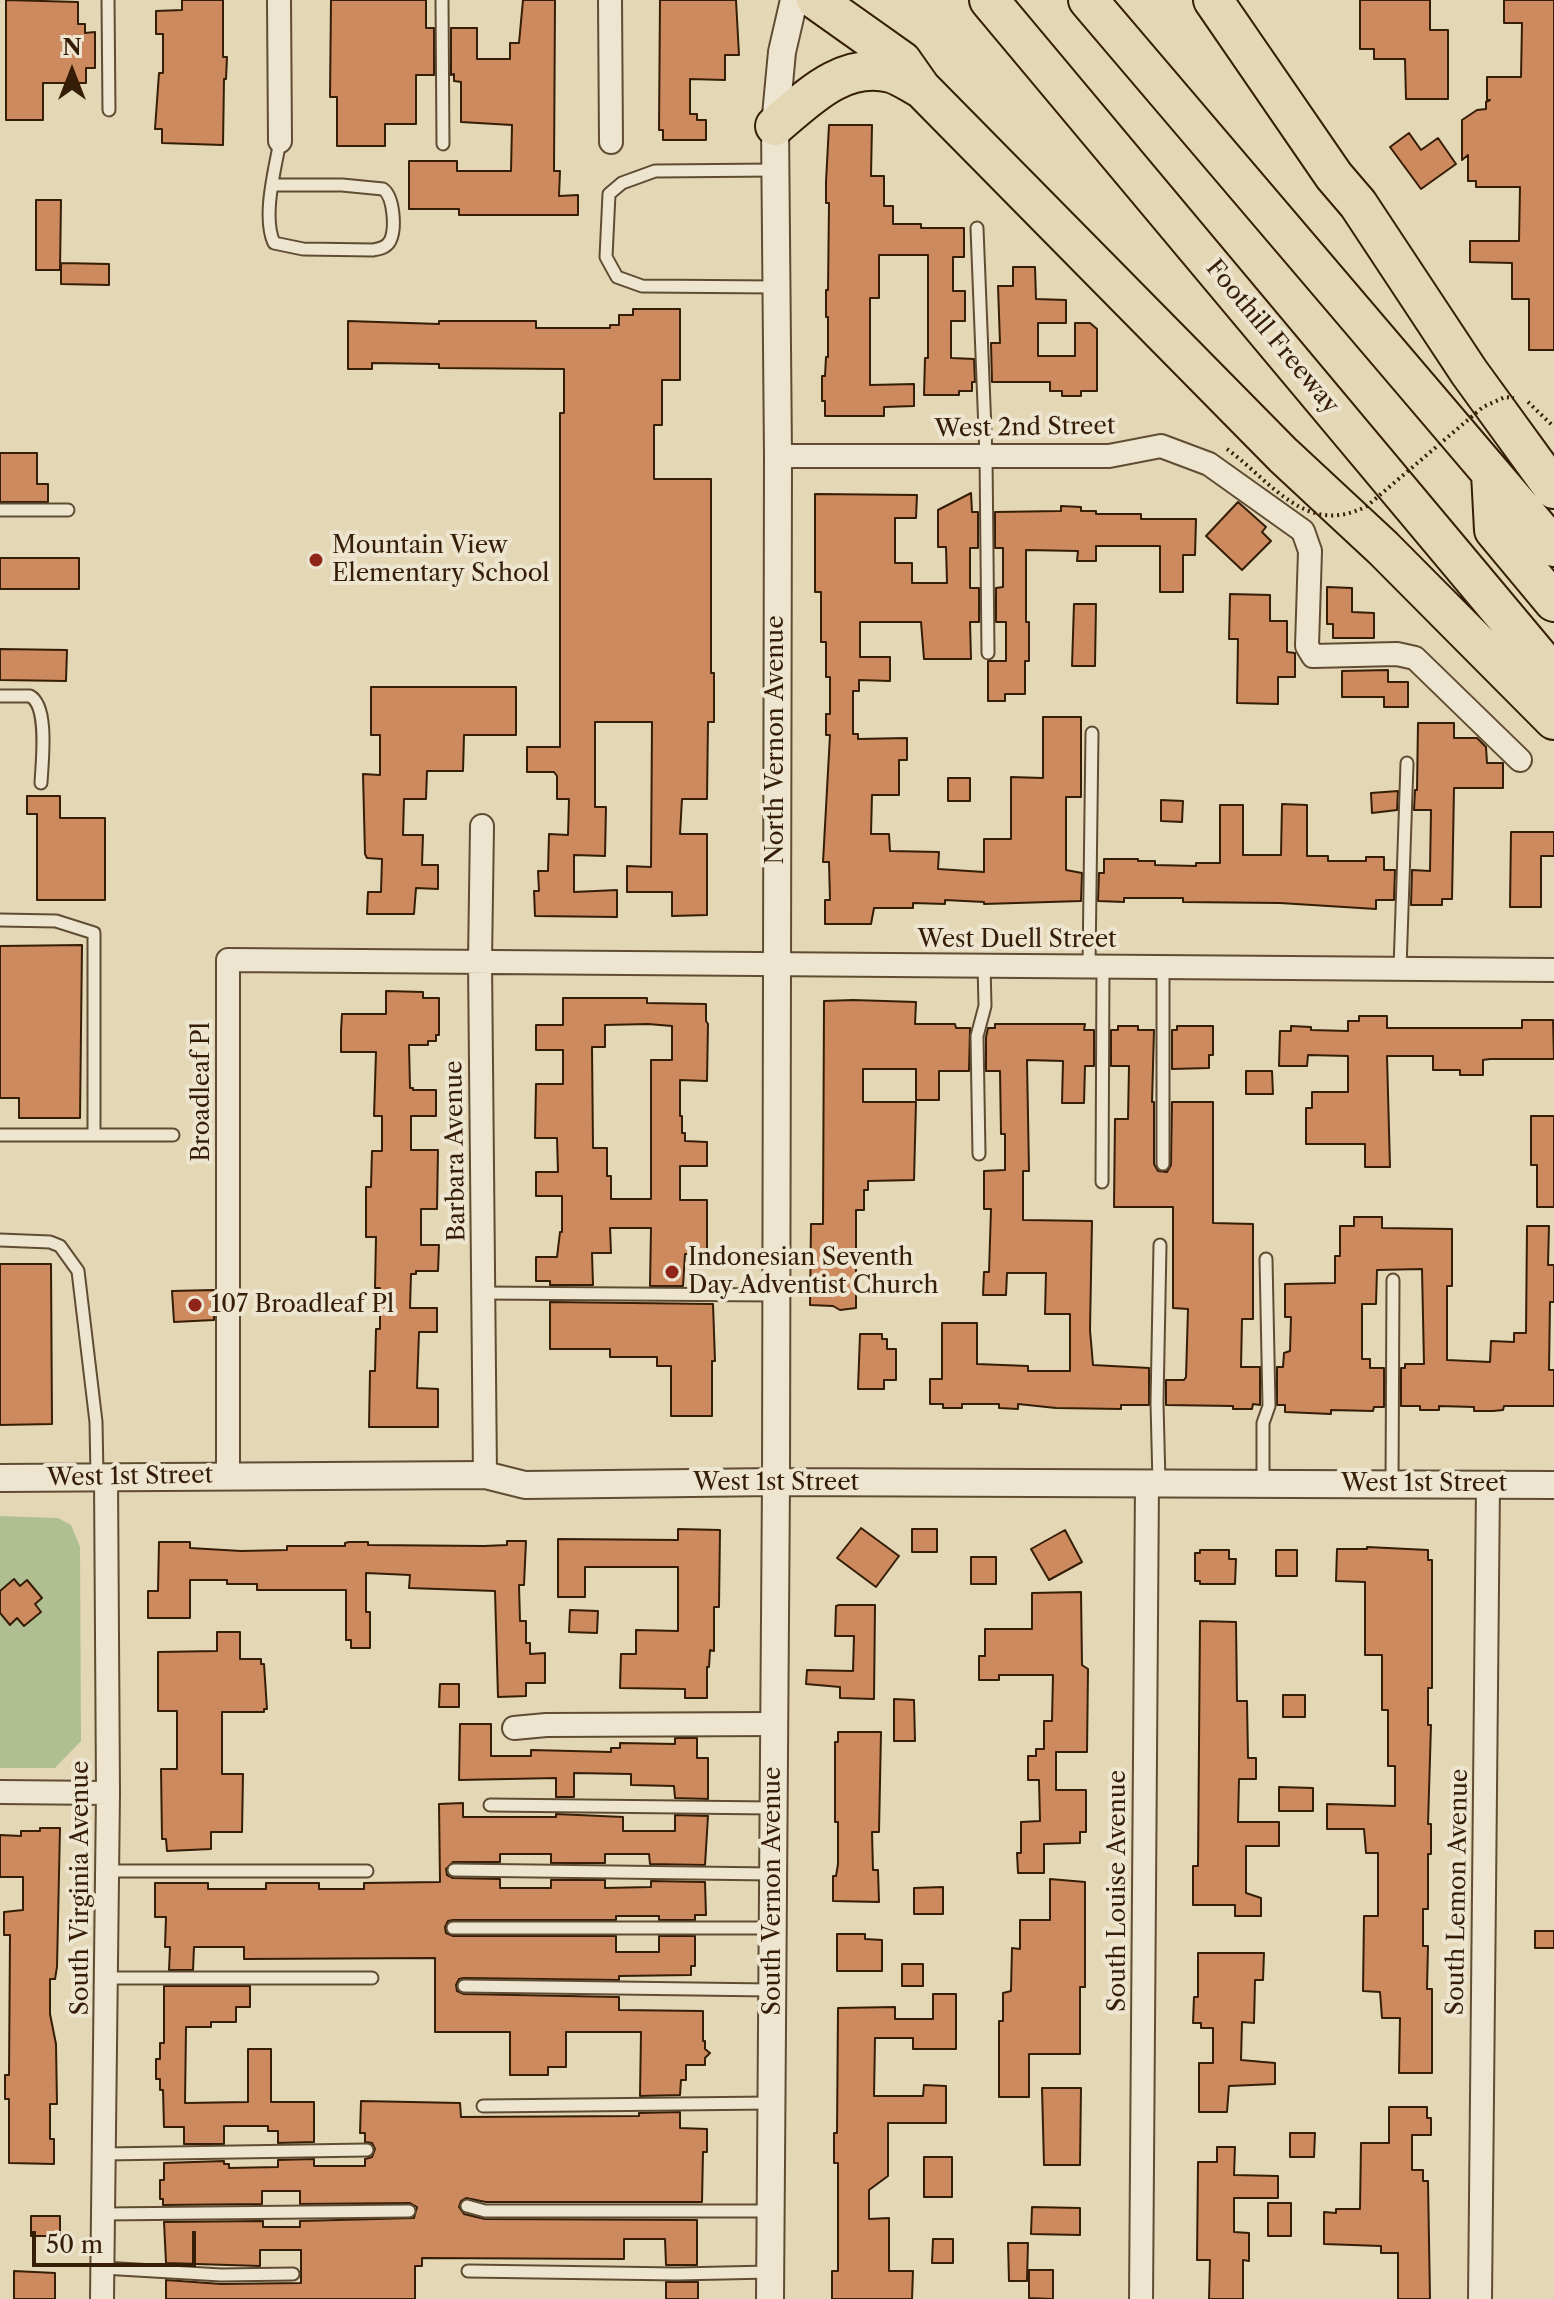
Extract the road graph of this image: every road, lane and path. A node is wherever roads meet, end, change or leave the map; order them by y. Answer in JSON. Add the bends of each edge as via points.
{"nodes":[{"id":1,"x":108,"y":0,"type":"edge"},
{"id":2,"x":279,"y":0,"type":"edge"},
{"id":3,"x":442,"y":0,"type":"edge"},
{"id":4,"x":610,"y":0,"type":"edge"},
{"id":5,"x":794,"y":0,"type":"edge"},
{"id":6,"x":816,"y":0,"type":"edge"},
{"id":7,"x":989,"y":0,"type":"edge"},
{"id":8,"x":1088,"y":0,"type":"edge"},
{"id":9,"x":1213,"y":0,"type":"edge"},
{"id":10,"x":921,"y":88,"type":"junction"},
{"id":11,"x":109,"y":110,"type":"dead end"},
{"id":12,"x":775,"y":126,"type":"junction"},
{"id":13,"x":280,"y":141,"type":"joint"},
{"id":14,"x":611,"y":142,"type":"dead end"},
{"id":15,"x":443,"y":144,"type":"dead end"},
{"id":16,"x":776,"y":170,"type":"junction"},
{"id":17,"x":272,"y":185,"type":"junction"},
{"id":18,"x":977,"y":228,"type":"dead end"},
{"id":19,"x":776,"y":287,"type":"junction"},
{"id":20,"x":1514,"y":398,"type":"dead end"},
{"id":21,"x":1227,"y":449,"type":"dead end"},
{"id":22,"x":778,"y":456,"type":"junction"},
{"id":23,"x":986,"y":456,"type":"junction"},
{"id":24,"x":1491,"y":473,"type":"junction"},
{"id":25,"x":1554,"y":489,"type":"edge"},
{"id":26,"x":0,"y":510,"type":"edge"},
{"id":27,"x":68,"y":510,"type":"dead end"},
{"id":28,"x":1554,"y":547,"type":"edge"},
{"id":29,"x":1554,"y":602,"type":"edge"},
{"id":30,"x":1510,"y":624,"type":"junction"},
{"id":31,"x":1554,"y":632,"type":"edge"},
{"id":32,"x":988,"y":653,"type":"dead end"},
{"id":33,"x":1554,"y":675,"type":"edge"},
{"id":34,"x":0,"y":696,"type":"edge"},
{"id":35,"x":1554,"y":720,"type":"edge"},
{"id":36,"x":1092,"y":733,"type":"dead end"},
{"id":37,"x":1520,"y":760,"type":"dead end"},
{"id":38,"x":1407,"y":763,"type":"dead end"},
{"id":39,"x":41,"y":783,"type":"dead end"},
{"id":40,"x":482,"y":826,"type":"dead end"},
{"id":41,"x":0,"y":920,"type":"edge"},
{"id":42,"x":480,"y":961,"type":"junction"},
{"id":43,"x":775,"y":964,"type":"junction"},
{"id":44,"x":984,"y":965,"type":"junction"},
{"id":45,"x":1096,"y":966,"type":"junction"},
{"id":46,"x":1163,"y":966,"type":"junction"},
{"id":47,"x":1400,"y":968,"type":"junction"},
{"id":48,"x":1554,"y":970,"type":"edge"},
{"id":49,"x":94,"y":1133,"type":"junction"},
{"id":50,"x":0,"y":1135,"type":"edge"},
{"id":51,"x":173,"y":1135,"type":"dead end"},
{"id":52,"x":979,"y":1154,"type":"dead end"},
{"id":53,"x":1163,"y":1164,"type":"dead end"},
{"id":54,"x":1102,"y":1182,"type":"dead end"},
{"id":55,"x":0,"y":1240,"type":"edge"},
{"id":56,"x":1160,"y":1245,"type":"dead end"},
{"id":57,"x":1266,"y":1259,"type":"dead end"},
{"id":58,"x":1393,"y":1280,"type":"dead end"},
{"id":59,"x":483,"y":1293,"type":"junction"},
{"id":60,"x":775,"y":1295,"type":"junction"},
{"id":61,"x":485,"y":1475,"type":"junction"},
{"id":62,"x":228,"y":1476,"type":"junction"},
{"id":63,"x":101,"y":1477,"type":"junction"},
{"id":64,"x":0,"y":1478,"type":"edge"},
{"id":65,"x":776,"y":1482,"type":"junction"},
{"id":66,"x":1153,"y":1483,"type":"junction"},
{"id":67,"x":1263,"y":1484,"type":"junction"},
{"id":68,"x":1392,"y":1484,"type":"junction"},
{"id":69,"x":1488,"y":1485,"type":"junction"},
{"id":70,"x":1554,"y":1485,"type":"edge"},
{"id":71,"x":774,"y":1724,"type":"junction"},
{"id":72,"x":514,"y":1728,"type":"dead end"},
{"id":73,"x":0,"y":1792,"type":"edge"},
{"id":74,"x":108,"y":1793,"type":"junction"},
{"id":75,"x":490,"y":1805,"type":"dead end"},
{"id":76,"x":773,"y":1808,"type":"junction"},
{"id":77,"x":454,"y":1870,"type":"dead end"},
{"id":78,"x":107,"y":1871,"type":"junction"},
{"id":79,"x":367,"y":1871,"type":"dead end"},
{"id":80,"x":773,"y":1874,"type":"junction"},
{"id":81,"x":453,"y":1928,"type":"dead end"},
{"id":82,"x":773,"y":1928,"type":"junction"},
{"id":83,"x":106,"y":1978,"type":"junction"},
{"id":84,"x":372,"y":1978,"type":"dead end"},
{"id":85,"x":464,"y":1986,"type":"dead end"},
{"id":86,"x":772,"y":1990,"type":"junction"},
{"id":87,"x":772,"y":2103,"type":"junction"},
{"id":88,"x":483,"y":2106,"type":"dead end"},
{"id":89,"x":367,"y":2150,"type":"dead end"},
{"id":90,"x":104,"y":2154,"type":"junction"},
{"id":91,"x":467,"y":2206,"type":"dead end"},
{"id":92,"x":409,"y":2211,"type":"dead end"},
{"id":93,"x":771,"y":2211,"type":"junction"},
{"id":94,"x":103,"y":2214,"type":"junction"},
{"id":95,"x":103,"y":2268,"type":"junction"},
{"id":96,"x":468,"y":2271,"type":"dead end"},
{"id":97,"x":770,"y":2272,"type":"junction"},
{"id":98,"x":293,"y":2274,"type":"dead end"},
{"id":99,"x":102,"y":2299,"type":"edge"},
{"id":100,"x":770,"y":2299,"type":"edge"},
{"id":101,"x":1141,"y":2299,"type":"edge"},
{"id":102,"x":1480,"y":2299,"type":"edge"}],
"edges":[{"from":1,"to":11,"type":"lane"},
{"from":2,"to":13,"type":"street"},
{"from":3,"to":15,"type":"lane"},
{"from":4,"to":14,"type":"street"},
{"from":5,"to":12,"type":"street","name":"North Vernon Avenue","via":[[782,52]]},
{"from":6,"to":10,"type":"highway","via":[[902,61]]},
{"from":7,"to":30,"type":"highway","name":"Foothill Freeway"},
{"from":8,"to":24,"type":"highway"},
{"from":9,"to":25,"type":"highway"},
{"from":10,"to":12,"type":"highway","via":[[891,73],[843,76]]},
{"from":10,"to":35,"type":"highway"},
{"from":12,"to":16,"type":"street","name":"North Vernon Avenue"},
{"from":13,"to":17,"type":"lane"},
{"from":16,"to":19,"type":"street","name":"North Vernon Avenue"},
{"from":16,"to":19,"type":"lane","via":[[655,171],[622,183],[609,194],[606,257],[617,277],[642,286]]},
{"from":17,"to":17,"type":"lane","via":[[269,220],[274,243],[373,250],[390,242],[391,200],[383,189]]},
{"from":18,"to":23,"type":"lane"},
{"from":19,"to":22,"type":"street","name":"North Vernon Avenue"},
{"from":20,"to":21,"type":"path","bridge":true,"via":[[1483,407],[1367,506],[1344,515],[1315,514],[1284,499]]},
{"from":22,"to":23,"type":"street","name":"West 2nd Street"},
{"from":22,"to":43,"type":"street","name":"North Vernon Avenue"},
{"from":23,"to":32,"type":"lane"},
{"from":23,"to":37,"type":"street","name":"West 2nd Street","via":[[1109,456],[1161,446],[1209,464],[1303,531],[1310,551],[1307,646],[1313,656],[1415,658]]},
{"from":24,"to":28,"type":"highway"},
{"from":24,"to":29,"type":"highway","via":[[1494,530]]},
{"from":26,"to":27,"type":"lane"},
{"from":30,"to":31,"type":"highway"},
{"from":30,"to":33,"type":"highway","name":"Foothill Freeway"},
{"from":34,"to":39,"type":"lane","via":[[30,696],[40,704]]},
{"from":36,"to":45,"type":"lane"},
{"from":38,"to":47,"type":"lane"},
{"from":40,"to":42,"type":"street","name":"Barbara Avenue"},
{"from":41,"to":49,"type":"lane","via":[[56,921],[94,933]]},
{"from":42,"to":43,"type":"street","name":"West Duell Street"},
{"from":42,"to":59,"type":"street","name":"Barbara Avenue"},
{"from":42,"to":62,"type":"street","name":"Broadleaf Pl","via":[[228,960]]},
{"from":43,"to":44,"type":"street","name":"West Duell Street"},
{"from":43,"to":60,"type":"street","name":"North Vernon Avenue"},
{"from":44,"to":45,"type":"street","name":"West Duell Street"},
{"from":44,"to":52,"type":"lane","via":[[985,1006],[977,1036]]},
{"from":45,"to":46,"type":"street","name":"West Duell Street"},
{"from":45,"to":54,"type":"lane"},
{"from":46,"to":47,"type":"street","name":"West Duell Street"},
{"from":46,"to":53,"type":"lane"},
{"from":47,"to":48,"type":"street","name":"West Duell Street"},
{"from":49,"to":50,"type":"lane"},
{"from":49,"to":51,"type":"lane"},
{"from":55,"to":63,"type":"lane","via":[[50,1242],[60,1246],[78,1271]]},
{"from":56,"to":66,"type":"lane"},
{"from":57,"to":67,"type":"lane","via":[[1269,1406],[1263,1423]]},
{"from":58,"to":68,"type":"lane"},
{"from":59,"to":60,"type":"lane"},
{"from":59,"to":61,"type":"street","name":"Barbara Avenue"},
{"from":60,"to":65,"type":"street","name":"North Vernon Avenue"},
{"from":61,"to":62,"type":"street","name":"West 1st Street"},
{"from":61,"to":65,"type":"street","name":"West 1st Street","via":[[525,1485]]},
{"from":62,"to":63,"type":"street","name":"West 1st Street"},
{"from":63,"to":64,"type":"street","name":"West 1st Street"},
{"from":63,"to":74,"type":"street","name":"South Virginia Avenue"},
{"from":65,"to":66,"type":"street","name":"West 1st Street"},
{"from":65,"to":71,"type":"street","name":"South Vernon Avenue"},
{"from":66,"to":67,"type":"street","name":"West 1st Street"},
{"from":66,"to":101,"type":"street","name":"South Louise Avenue"},
{"from":67,"to":68,"type":"street","name":"West 1st Street"},
{"from":68,"to":69,"type":"street","name":"West 1st Street"},
{"from":69,"to":70,"type":"street","name":"West 1st Street"},
{"from":69,"to":102,"type":"street","name":"South Lemon Avenue"},
{"from":71,"to":72,"type":"street"},
{"from":71,"to":76,"type":"street","name":"South Vernon Avenue"},
{"from":73,"to":74,"type":"street"},
{"from":74,"to":78,"type":"street","name":"South Virginia Avenue"},
{"from":75,"to":76,"type":"lane"},
{"from":76,"to":80,"type":"street","name":"South Vernon Avenue"},
{"from":77,"to":80,"type":"lane"},
{"from":78,"to":79,"type":"lane"},
{"from":78,"to":83,"type":"street","name":"South Virginia Avenue"},
{"from":80,"to":82,"type":"street","name":"South Vernon Avenue"},
{"from":81,"to":82,"type":"lane"},
{"from":82,"to":86,"type":"street","name":"South Vernon Avenue"},
{"from":83,"to":84,"type":"lane"},
{"from":83,"to":90,"type":"street","name":"South Virginia Avenue"},
{"from":85,"to":86,"type":"lane"},
{"from":86,"to":87,"type":"street","name":"South Vernon Avenue"},
{"from":87,"to":88,"type":"lane"},
{"from":87,"to":93,"type":"street","name":"South Vernon Avenue"},
{"from":89,"to":90,"type":"lane"},
{"from":90,"to":94,"type":"street","name":"South Virginia Avenue"},
{"from":91,"to":93,"type":"lane","via":[[485,2211]]},
{"from":92,"to":94,"type":"lane"},
{"from":93,"to":97,"type":"street","name":"South Vernon Avenue"},
{"from":94,"to":95,"type":"street","name":"South Virginia Avenue"},
{"from":95,"to":98,"type":"lane"},
{"from":95,"to":99,"type":"street","name":"South Virginia Avenue"},
{"from":96,"to":97,"type":"lane"},
{"from":97,"to":100,"type":"street","name":"South Vernon Avenue"}]}
